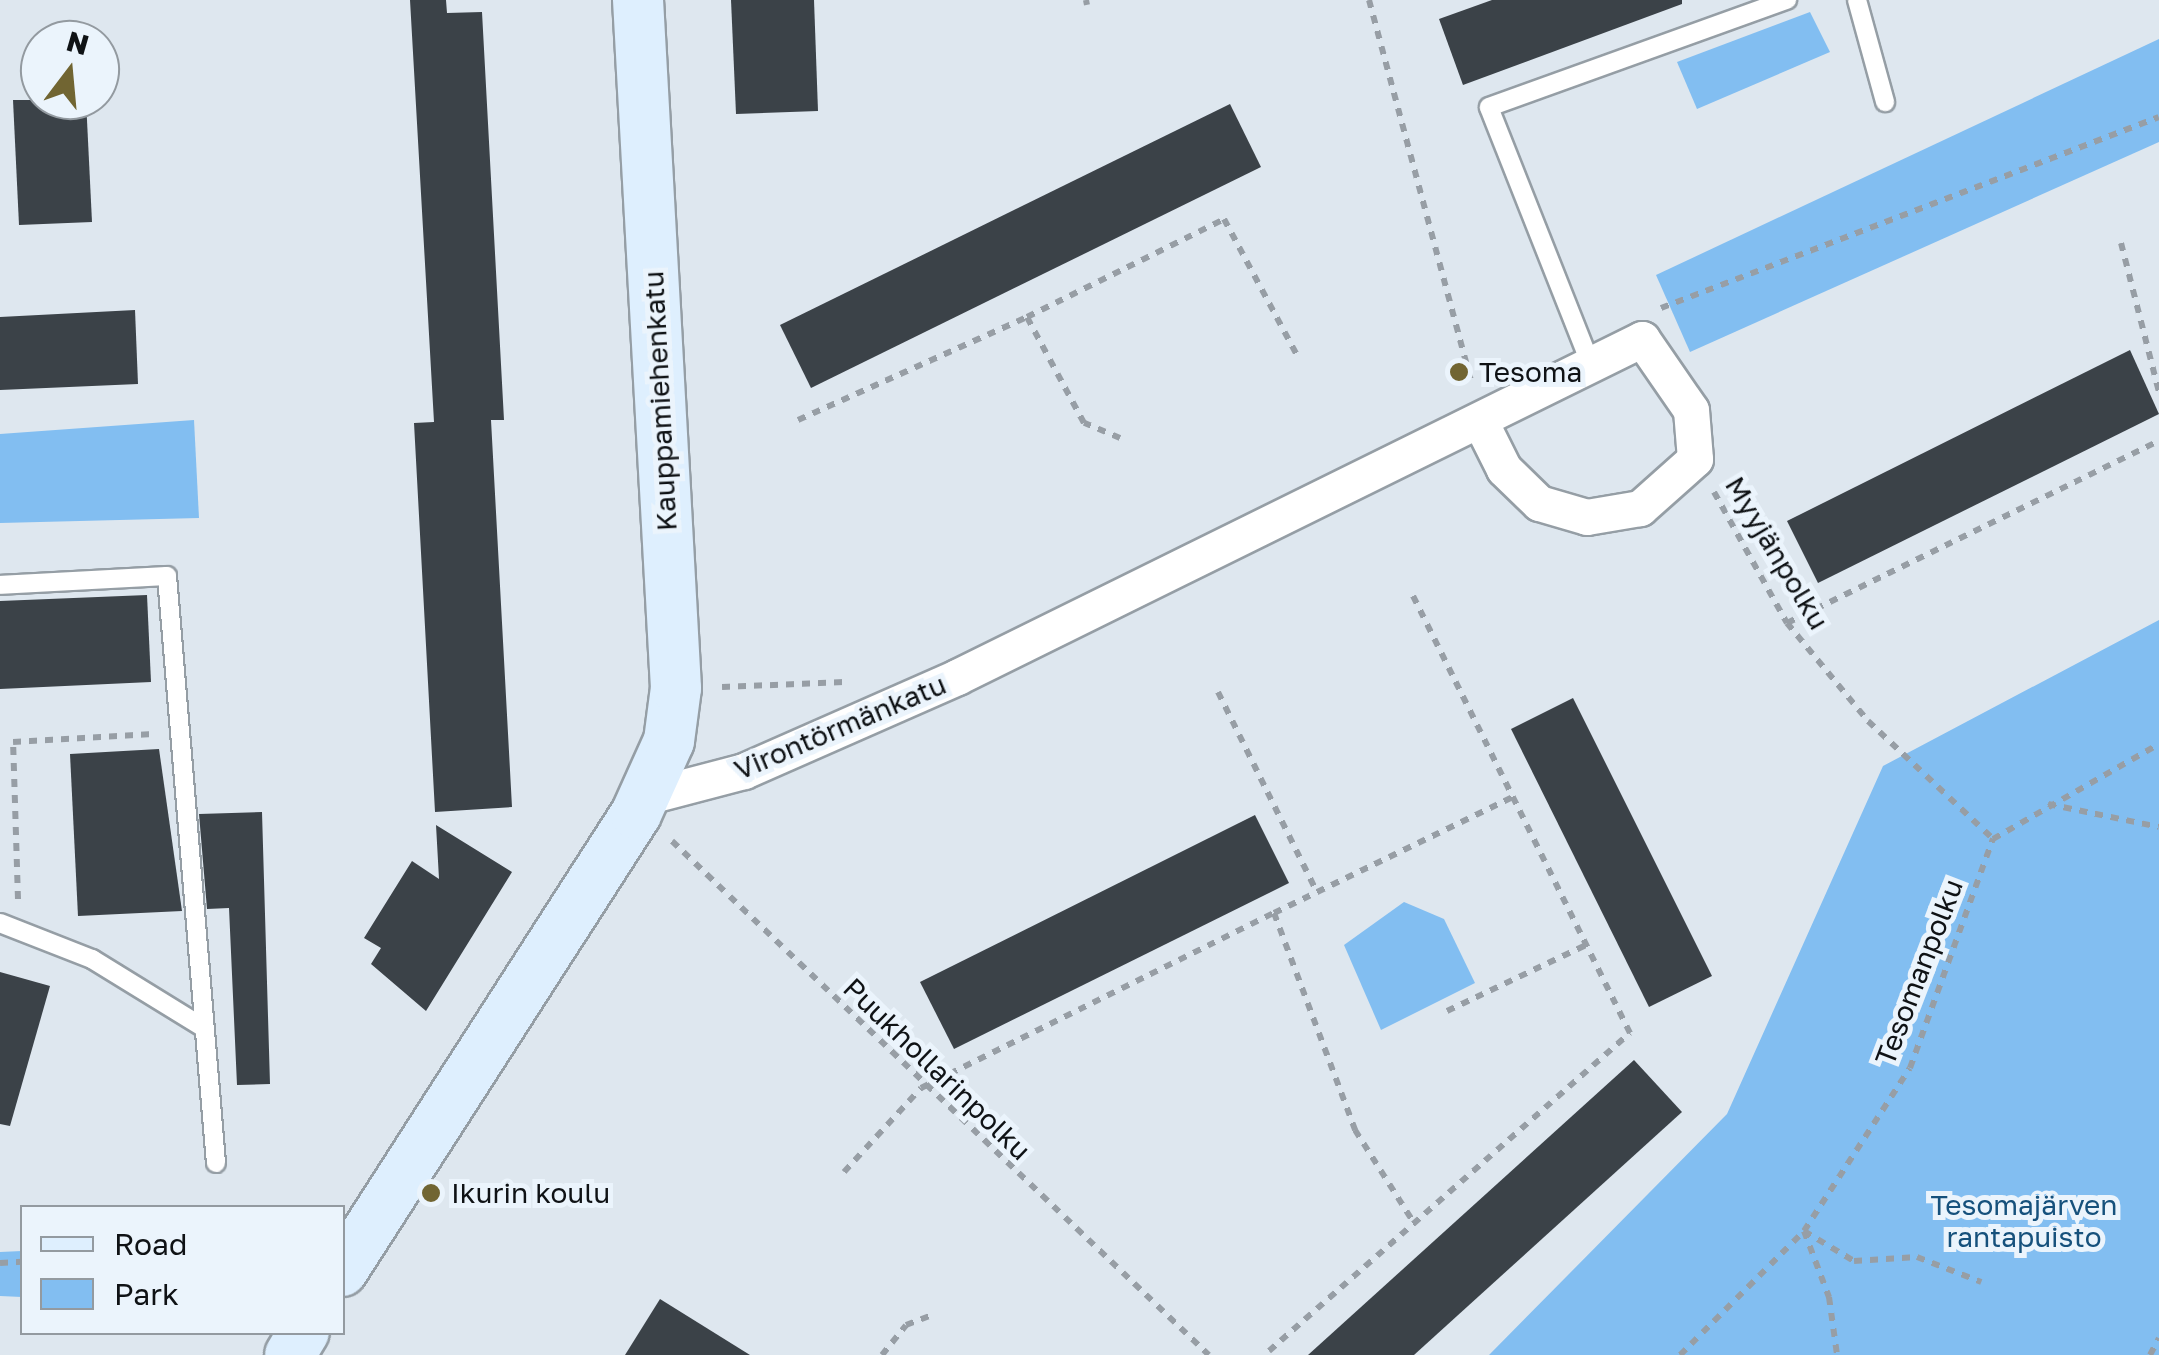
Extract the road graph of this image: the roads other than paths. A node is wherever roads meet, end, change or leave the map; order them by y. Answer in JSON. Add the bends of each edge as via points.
{"nodes":[{"id":1,"x":638,"y":0,"type":"edge"},
{"id":2,"x":1787,"y":0,"type":"edge"},
{"id":3,"x":1857,"y":0,"type":"edge"},
{"id":4,"x":1885,"y":102,"type":"dead end"},
{"id":5,"x":1591,"y":365,"type":"junction"},
{"id":6,"x":1481,"y":422,"type":"junction"},
{"id":7,"x":0,"y":585,"type":"edge"},
{"id":8,"x":641,"y":805,"type":"junction"},
{"id":9,"x":0,"y":923,"type":"edge"},
{"id":10,"x":201,"y":1026,"type":"junction"},
{"id":11,"x":216,"y":1164,"type":"dead end"},
{"id":12,"x":345,"y":1266,"type":"edge"}],
"edges":[{"from":1,"to":8,"type":"street","name":"Kauppamiehenkatu","via":[[676,688],[670,741]]},
{"from":2,"to":5,"type":"lane","via":[[1489,107]]},
{"from":3,"to":4,"type":"lane"},
{"from":5,"to":6,"type":"street","name":"Virontörmänkatu"},
{"from":5,"to":6,"type":"street","name":"Virontörmänkatu","via":[[1642,339],[1691,410],[1695,460],[1640,508],[1588,517],[1539,503],[1504,469]]},
{"from":6,"to":8,"type":"street","name":"Virontörmänkatu","via":[[956,677],[744,771]]},
{"from":7,"to":10,"type":"lane","via":[[167,576]]},
{"from":8,"to":12,"type":"street"},
{"from":9,"to":10,"type":"lane","via":[[92,959]]},
{"from":10,"to":11,"type":"lane"}]}
